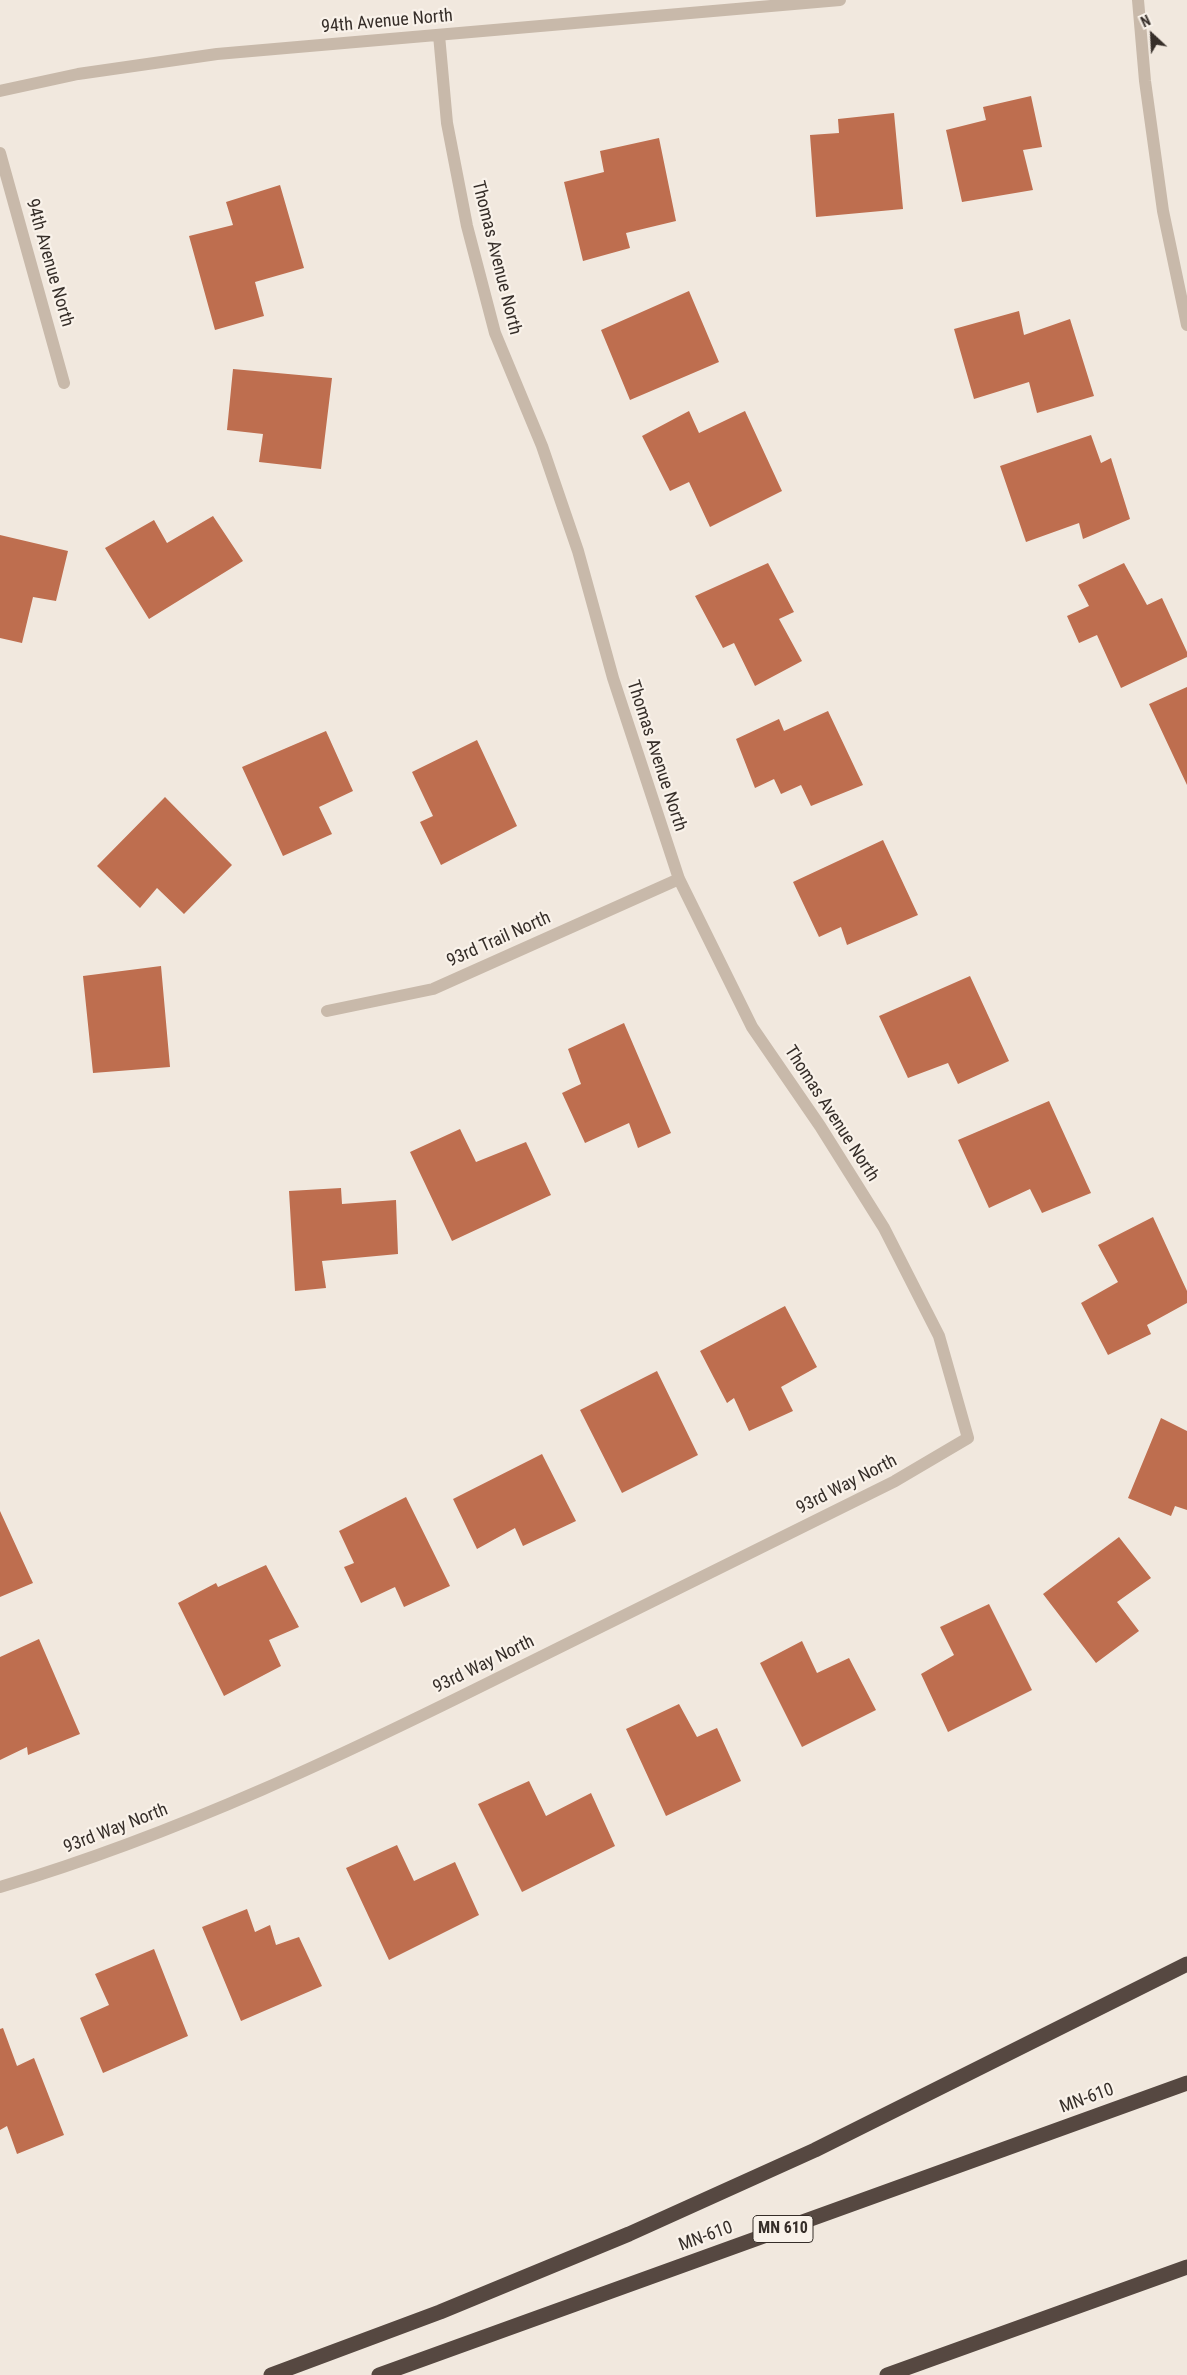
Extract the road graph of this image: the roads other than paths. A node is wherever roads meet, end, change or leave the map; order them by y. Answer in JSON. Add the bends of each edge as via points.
{"nodes":[{"id":1,"x":840,"y":0,"type":"edge"},
{"id":2,"x":1138,"y":0,"type":"edge"},
{"id":3,"x":439,"y":35,"type":"junction"},
{"id":4,"x":0,"y":91,"type":"edge"},
{"id":5,"x":0,"y":153,"type":"edge"},
{"id":6,"x":1187,"y":325,"type":"edge"},
{"id":7,"x":64,"y":383,"type":"dead end"},
{"id":8,"x":679,"y":879,"type":"junction"},
{"id":9,"x":327,"y":1011,"type":"dead end"},
{"id":10,"x":968,"y":1438,"type":"joint"},
{"id":11,"x":0,"y":1887,"type":"edge"},
{"id":12,"x":1187,"y":1964,"type":"edge"},
{"id":13,"x":1187,"y":2083,"type":"edge"},
{"id":14,"x":1187,"y":2267,"type":"edge"},
{"id":15,"x":271,"y":2375,"type":"edge"},
{"id":16,"x":379,"y":2375,"type":"edge"},
{"id":17,"x":887,"y":2375,"type":"edge"}],
"edges":[{"from":1,"to":3,"type":"street","name":"94th Avenue North"},
{"from":2,"to":6,"type":"street","via":[[1145,81],[1163,211]]},
{"from":3,"to":4,"type":"street","name":"94th Avenue North","via":[[217,54],[78,74]]},
{"from":3,"to":8,"type":"street","name":"Thomas Avenue North","via":[[447,123],[467,226],[495,333],[542,446],[572,534],[612,678]]},
{"from":5,"to":7,"type":"street","name":"94th Avenue North"},
{"from":8,"to":9,"type":"street","name":"93rd Trail North","via":[[433,989]]},
{"from":8,"to":10,"type":"street","name":"Thomas Avenue North","via":[[752,1027],[884,1228],[939,1336]]},
{"from":10,"to":11,"type":"street","name":"93rd Way North","via":[[869,1494],[426,1714],[244,1799],[53,1872]]},
{"from":12,"to":15,"type":"highway","via":[[815,2150],[629,2234],[440,2312]]},
{"from":13,"to":16,"type":"highway","name":"MN-610","number":"MN 610"},
{"from":14,"to":17,"type":"highway"}]}
